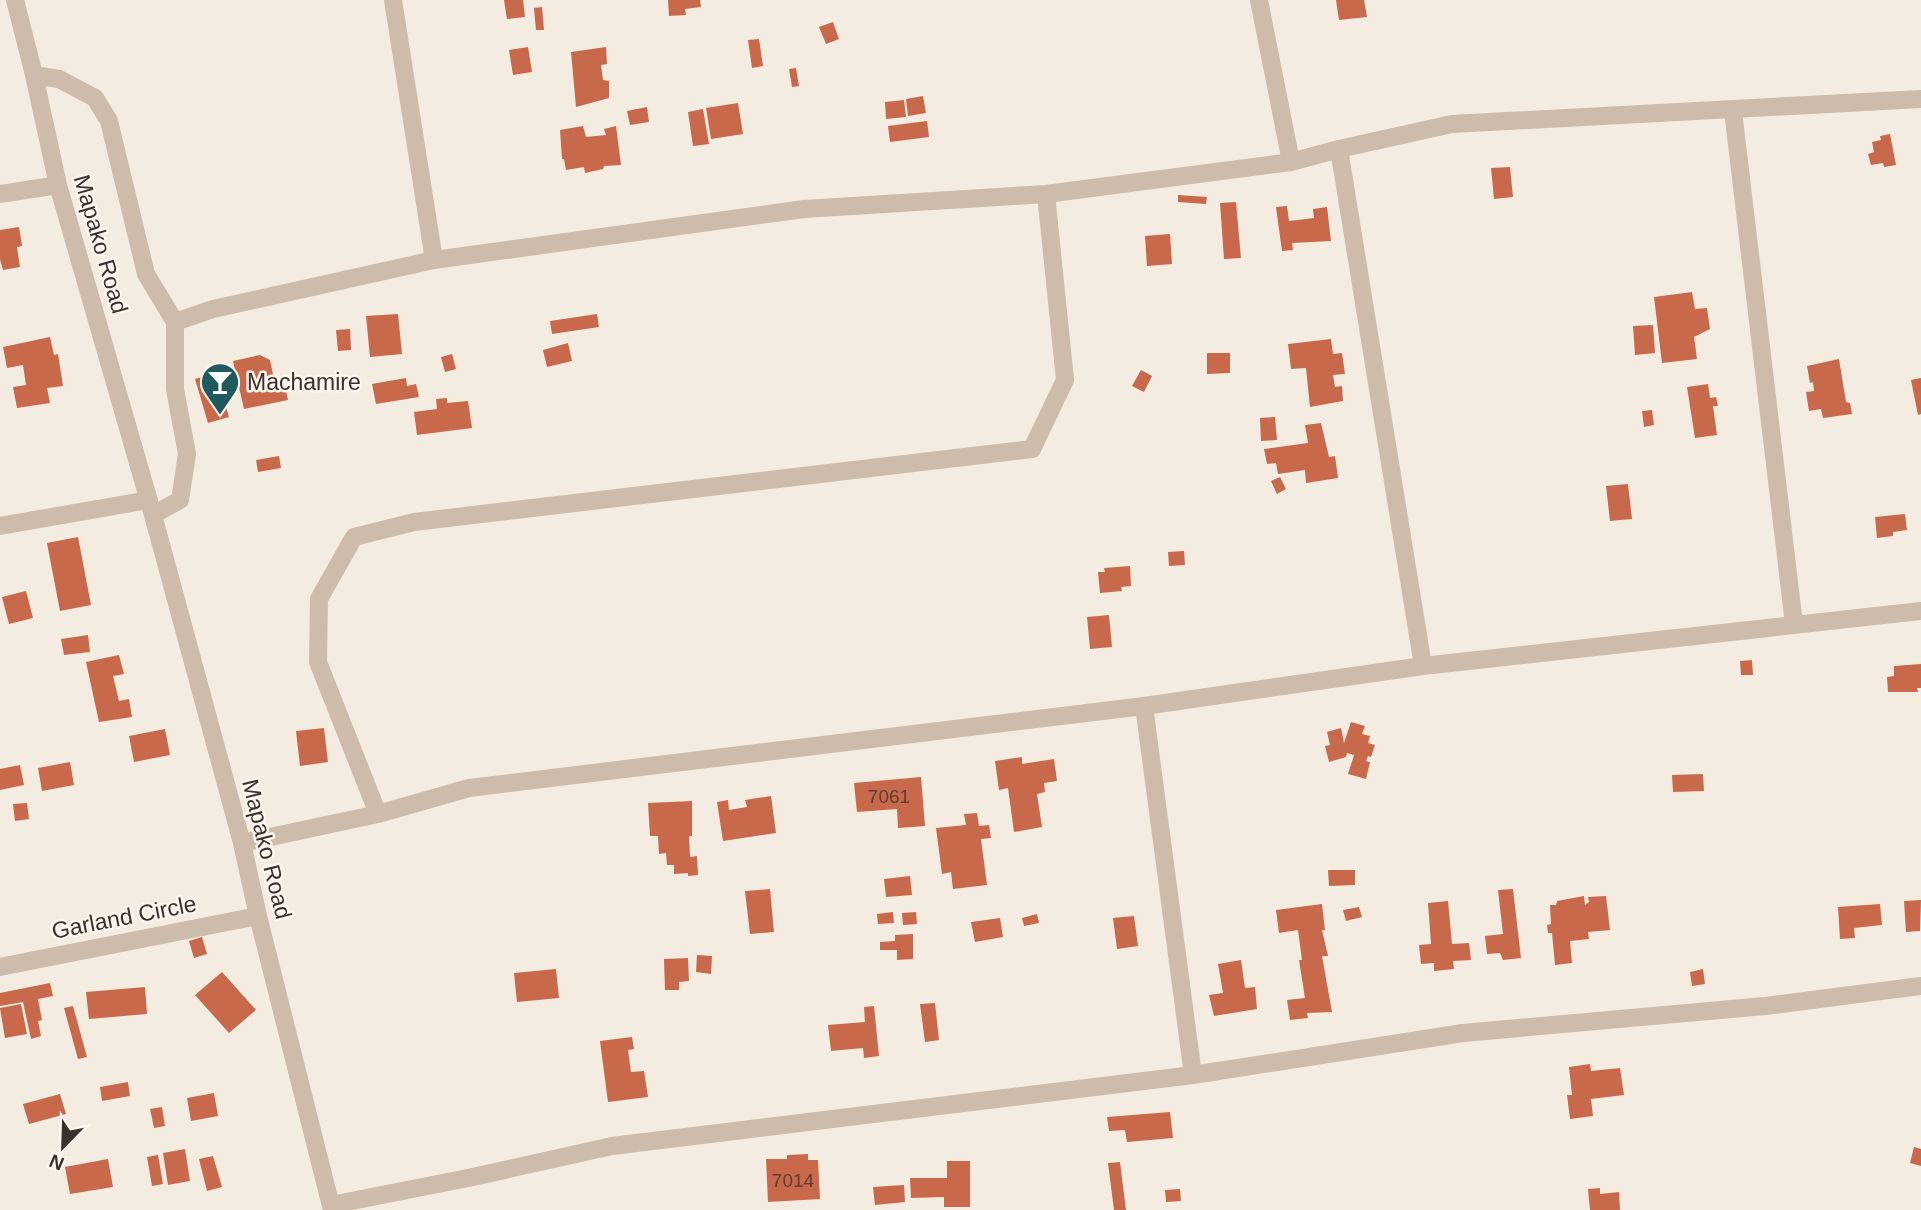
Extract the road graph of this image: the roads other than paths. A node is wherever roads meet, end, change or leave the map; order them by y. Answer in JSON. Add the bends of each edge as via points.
{"nodes":[{"id":1,"x":15,"y":0,"type":"edge"},
{"id":2,"x":393,"y":0,"type":"edge"},
{"id":3,"x":1259,"y":0,"type":"edge"},
{"id":4,"x":34,"y":75,"type":"junction"},
{"id":5,"x":1921,"y":99,"type":"edge"},
{"id":6,"x":1733,"y":111,"type":"junction"},
{"id":7,"x":1339,"y":149,"type":"junction"},
{"id":8,"x":1291,"y":162,"type":"junction"},
{"id":9,"x":58,"y":185,"type":"junction"},
{"id":10,"x":0,"y":194,"type":"edge"},
{"id":11,"x":1046,"y":194,"type":"junction"},
{"id":12,"x":434,"y":260,"type":"junction"},
{"id":13,"x":175,"y":322,"type":"junction"},
{"id":14,"x":151,"y":508,"type":"junction"},
{"id":15,"x":0,"y":526,"type":"edge"},
{"id":16,"x":1921,"y":611,"type":"edge"},
{"id":17,"x":1794,"y":624,"type":"junction"},
{"id":18,"x":1423,"y":666,"type":"junction"},
{"id":19,"x":1144,"y":706,"type":"junction"},
{"id":20,"x":379,"y":814,"type":"junction"},
{"id":21,"x":242,"y":842,"type":"junction"},
{"id":22,"x":258,"y":916,"type":"junction"},
{"id":23,"x":0,"y":967,"type":"edge"},
{"id":24,"x":1921,"y":986,"type":"edge"},
{"id":25,"x":1193,"y":1075,"type":"junction"},
{"id":26,"x":331,"y":1207,"type":"edge"}],
"edges":[{"from":1,"to":4,"type":"street","name":"Mapako Road"},
{"from":2,"to":12,"type":"street"},
{"from":3,"to":8,"type":"street"},
{"from":4,"to":9,"type":"street","name":"Mapako Road"},
{"from":4,"to":13,"type":"street","via":[[58,79],[95,98],[109,121],[146,274]]},
{"from":5,"to":6,"type":"street"},
{"from":6,"to":7,"type":"street","via":[[1452,124]]},
{"from":6,"to":17,"type":"street"},
{"from":7,"to":8,"type":"street"},
{"from":7,"to":18,"type":"street"},
{"from":8,"to":11,"type":"street"},
{"from":9,"to":10,"type":"street"},
{"from":9,"to":14,"type":"street","name":"Mapako Road"},
{"from":11,"to":12,"type":"street","via":[[804,209]]},
{"from":11,"to":20,"type":"street","via":[[1065,380],[1032,449],[414,522],[354,537],[319,599],[318,662]]},
{"from":12,"to":13,"type":"street","via":[[213,309]]},
{"from":13,"to":14,"type":"street","via":[[175,389],[187,454],[180,500]]},
{"from":14,"to":15,"type":"street"},
{"from":14,"to":21,"type":"street","name":"Mapako Road"},
{"from":16,"to":17,"type":"street"},
{"from":17,"to":18,"type":"street"},
{"from":18,"to":19,"type":"street"},
{"from":19,"to":20,"type":"street","via":[[469,788]]},
{"from":19,"to":25,"type":"street"},
{"from":20,"to":21,"type":"street"},
{"from":21,"to":22,"type":"street","name":"Mapako Road"},
{"from":22,"to":23,"type":"street","name":"Garland Circle"},
{"from":22,"to":26,"type":"street","name":"Mapako Road"},
{"from":24,"to":25,"type":"street","via":[[1765,1006],[1463,1033]]},
{"from":25,"to":26,"type":"street","via":[[612,1146]]}]}
